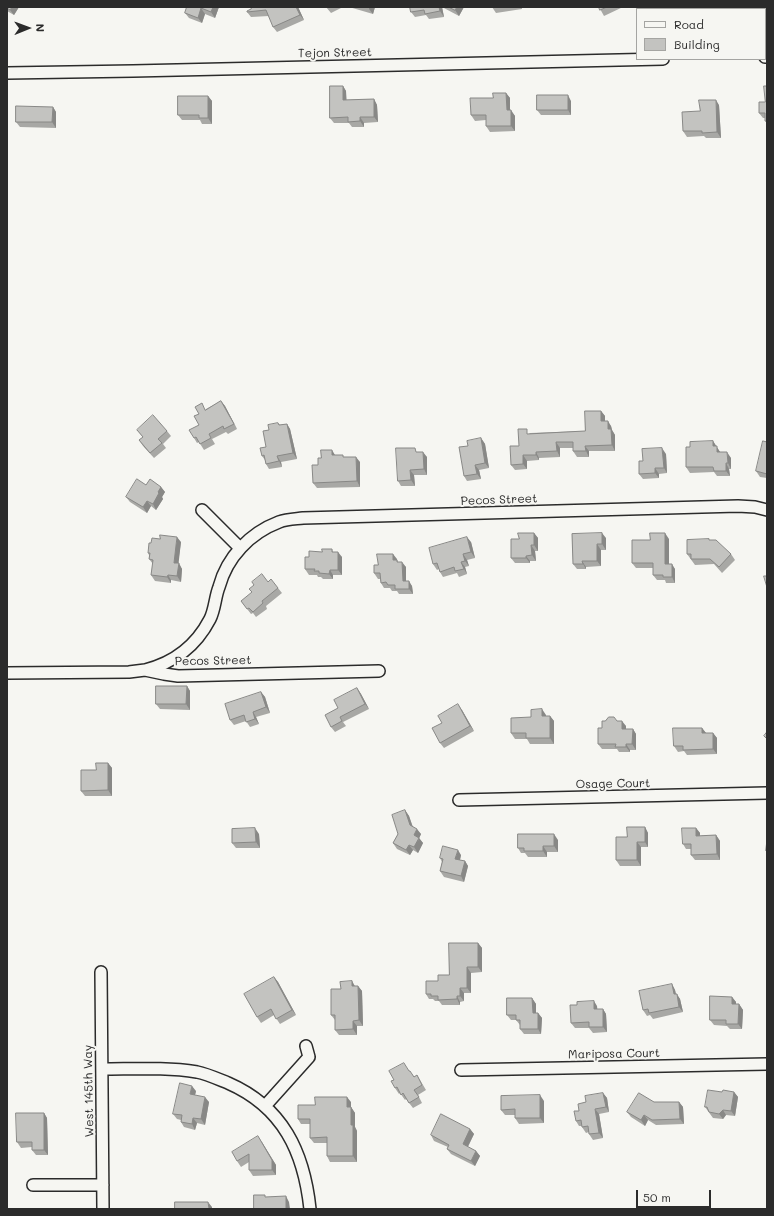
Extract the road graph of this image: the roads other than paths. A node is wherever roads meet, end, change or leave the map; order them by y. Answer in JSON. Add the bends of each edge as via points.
{"nodes":[{"id":1,"x":636,"y":60,"type":"edge"},
{"id":2,"x":7,"y":73,"type":"edge"},
{"id":3,"x":202,"y":510,"type":"dead end"},
{"id":4,"x":767,"y":510,"type":"edge"},
{"id":5,"x":240,"y":548,"type":"junction"},
{"id":6,"x":145,"y":670,"type":"junction"},
{"id":7,"x":379,"y":671,"type":"dead end"},
{"id":8,"x":7,"y":673,"type":"edge"},
{"id":9,"x":767,"y":793,"type":"edge"},
{"id":10,"x":459,"y":800,"type":"dead end"},
{"id":11,"x":101,"y":972,"type":"dead end"},
{"id":12,"x":306,"y":1046,"type":"dead end"},
{"id":13,"x":767,"y":1064,"type":"edge"},
{"id":14,"x":102,"y":1069,"type":"junction"},
{"id":15,"x":461,"y":1070,"type":"dead end"},
{"id":16,"x":266,"y":1106,"type":"junction"},
{"id":17,"x":103,"y":1184,"type":"junction"},
{"id":18,"x":33,"y":1185,"type":"dead end"},
{"id":19,"x":103,"y":1209,"type":"edge"},
{"id":20,"x":310,"y":1209,"type":"edge"}],
"edges":[{"from":1,"to":2,"type":"street","name":"Tejon Street"},
{"from":3,"to":5,"type":"street"},
{"from":4,"to":5,"type":"street","name":"Pecos Street","via":[[738,506],[303,518],[280,521],[265,528]]},
{"from":5,"to":6,"type":"street","name":"Pecos Street","via":[[226,568],[212,612],[201,633],[178,656],[162,665]]},
{"from":6,"to":7,"type":"street","name":"Pecos Street","via":[[178,676]]},
{"from":6,"to":8,"type":"street","name":"Pecos Street"},
{"from":9,"to":10,"type":"street","name":"Osage Court"},
{"from":11,"to":14,"type":"street","name":"West 145th Way"},
{"from":12,"to":16,"type":"street","via":[[308,1057]]},
{"from":13,"to":15,"type":"street","name":"Mariposa Court"},
{"from":14,"to":16,"type":"street","via":[[151,1068],[198,1072],[238,1087]]},
{"from":14,"to":17,"type":"street","name":"West 145th Way"},
{"from":16,"to":20,"type":"street","via":[[292,1140],[305,1177]]},
{"from":17,"to":18,"type":"street"},
{"from":17,"to":19,"type":"street","name":"West 145th Way"}]}
